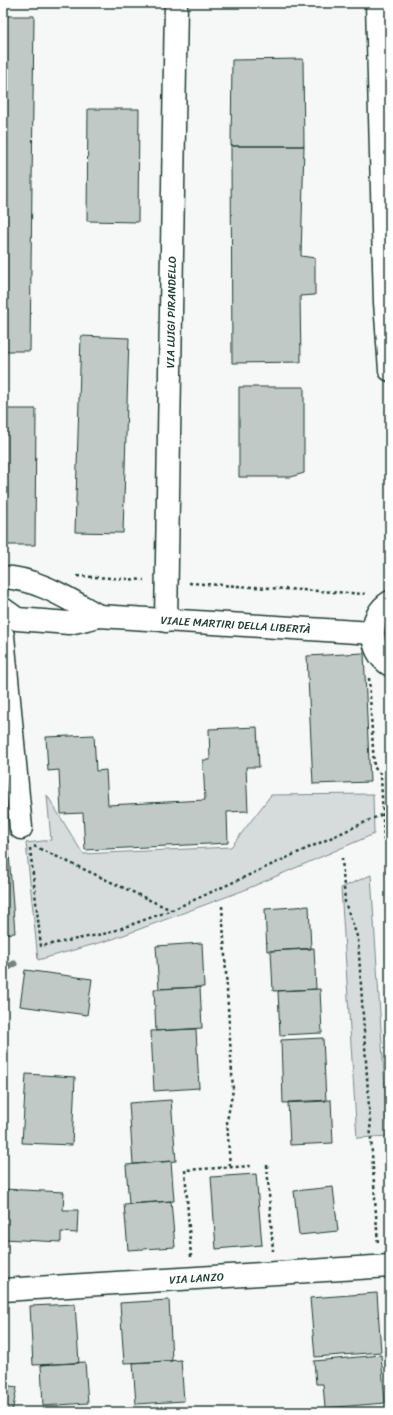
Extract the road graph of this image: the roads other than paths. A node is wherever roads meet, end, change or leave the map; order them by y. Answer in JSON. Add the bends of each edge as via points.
{"nodes":[{"id":1,"x":176,"y":3,"type":"edge"},
{"id":2,"x":377,"y":3,"type":"edge"},
{"id":3,"x":390,"y":370,"type":"edge"},
{"id":4,"x":3,"y":576,"type":"edge"},
{"id":5,"x":390,"y":602,"type":"edge"},
{"id":6,"x":3,"y":608,"type":"edge"},
{"id":7,"x":99,"y":616,"type":"junction"},
{"id":8,"x":166,"y":621,"type":"junction"},
{"id":9,"x":372,"y":634,"type":"junction"},
{"id":10,"x":3,"y":636,"type":"edge"},
{"id":11,"x":390,"y":665,"type":"edge"},
{"id":12,"x":21,"y":828,"type":"dead end"},
{"id":13,"x":385,"y":1266,"type":"edge"},
{"id":14,"x":3,"y":1290,"type":"edge"}],
"edges":[{"from":1,"to":8,"type":"street","name":"VIA LUIGI PIRANDELLO"},
{"from":2,"to":3,"type":"street","via":[[385,302]]},
{"from":4,"to":7,"type":"street","name":"VIALE MARTIRI DELLA LIBERTÀ","via":[[19,578],[47,588]]},
{"from":5,"to":9,"type":"street","via":[[379,612]]},
{"from":6,"to":7,"type":"street","name":"VIALE MARTIRI DELLA LIBERTÀ","via":[[17,619],[69,623]]},
{"from":7,"to":8,"type":"street","name":"VIALE MARTIRI DELLA LIBERTÀ"},
{"from":8,"to":9,"type":"street","name":"VIALE MARTIRI DELLA LIBERTÀ"},
{"from":9,"to":11,"type":"street","via":[[376,649],[384,662]]},
{"from":10,"to":12,"type":"street"},
{"from":13,"to":14,"type":"street","name":"VIA LANZO"}]}
